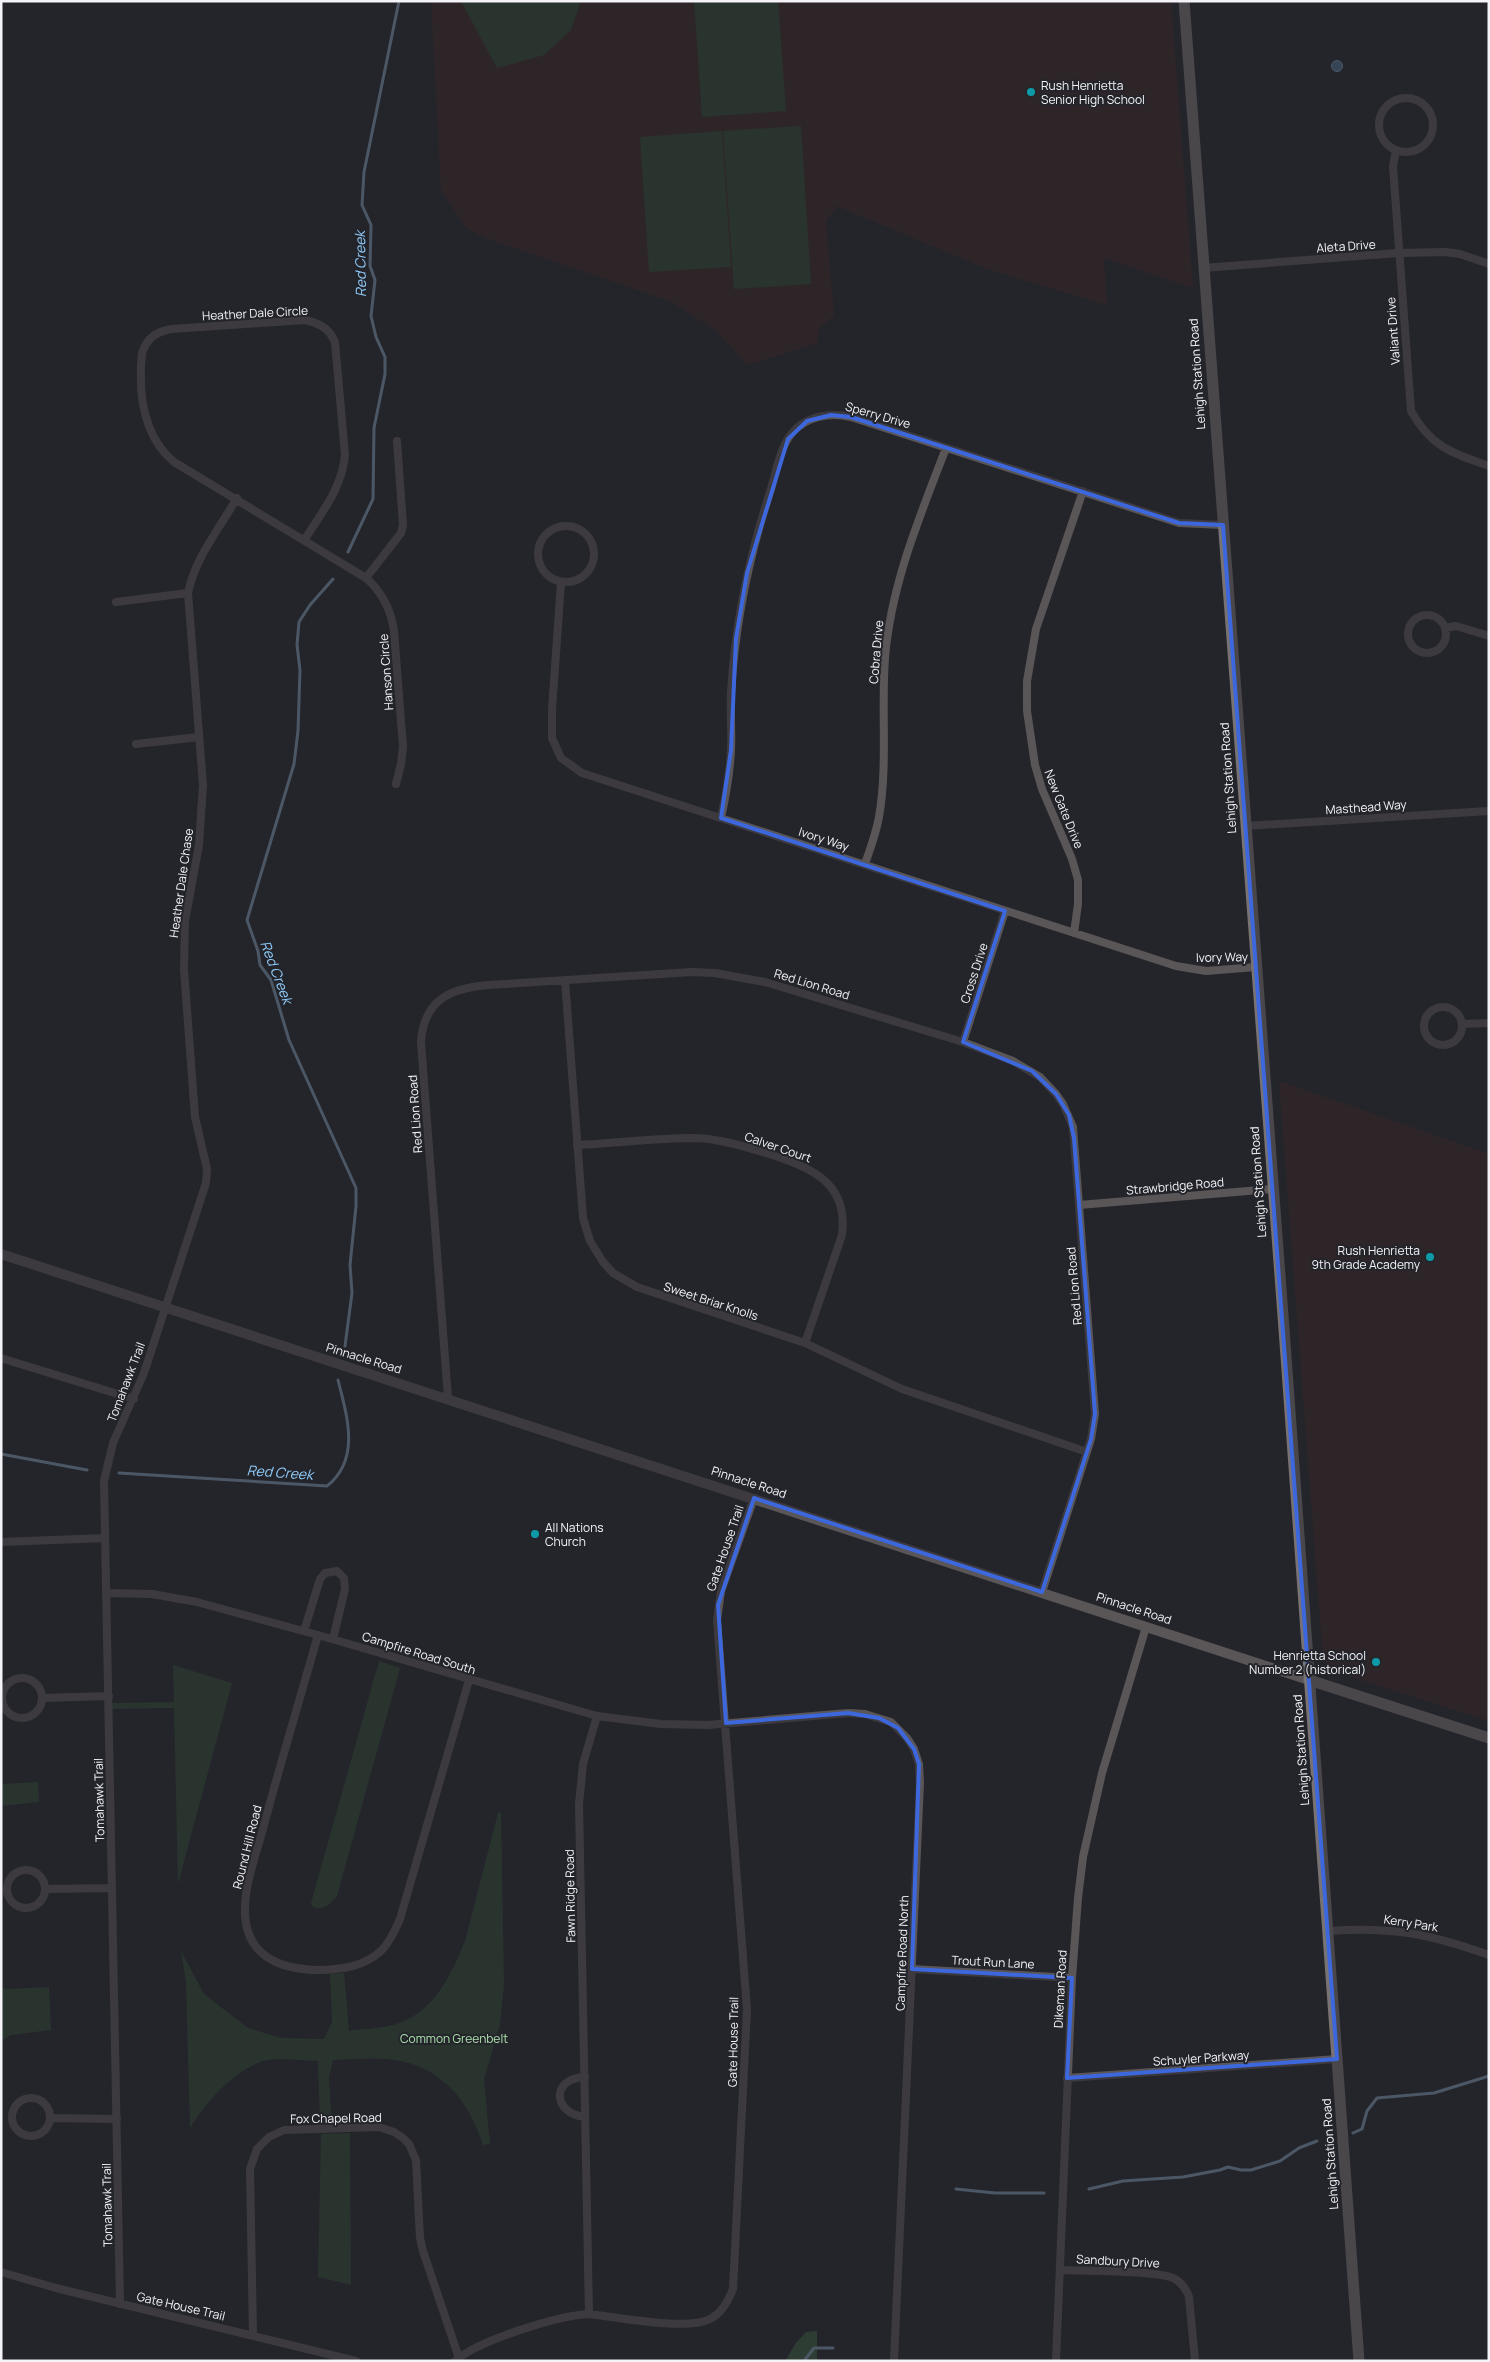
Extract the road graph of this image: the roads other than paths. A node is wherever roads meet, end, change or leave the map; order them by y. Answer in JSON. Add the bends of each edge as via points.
{"nodes":[{"id":1,"x":1184,"y":1,"type":"edge"},
{"id":2,"x":1396,"y":150,"type":"junction"},
{"id":3,"x":1398,"y":254,"type":"junction"},
{"id":4,"x":1489,"y":264,"type":"edge"},
{"id":5,"x":1203,"y":268,"type":"junction"},
{"id":6,"x":397,"y":441,"type":"dead end"},
{"id":7,"x":946,"y":448,"type":"junction"},
{"id":8,"x":1489,"y":466,"type":"edge"},
{"id":9,"x":1083,"y":492,"type":"junction"},
{"id":10,"x":237,"y":498,"type":"junction"},
{"id":11,"x":1223,"y":525,"type":"junction"},
{"id":12,"x":305,"y":539,"type":"junction"},
{"id":13,"x":366,"y":578,"type":"junction"},
{"id":14,"x":561,"y":583,"type":"junction"},
{"id":15,"x":188,"y":593,"type":"junction"},
{"id":16,"x":116,"y":602,"type":"dead end"},
{"id":17,"x":1445,"y":628,"type":"junction"},
{"id":18,"x":1489,"y":636,"type":"edge"},
{"id":19,"x":199,"y":737,"type":"junction"},
{"id":20,"x":136,"y":744,"type":"dead end"},
{"id":21,"x":396,"y":784,"type":"dead end"},
{"id":22,"x":1489,"y":811,"type":"edge"},
{"id":23,"x":721,"y":818,"type":"junction"},
{"id":24,"x":1245,"y":826,"type":"junction"},
{"id":25,"x":865,"y":864,"type":"junction"},
{"id":26,"x":1006,"y":911,"type":"junction"},
{"id":27,"x":1074,"y":933,"type":"junction"},
{"id":28,"x":1256,"y":967,"type":"junction"},
{"id":29,"x":565,"y":980,"type":"junction"},
{"id":30,"x":1489,"y":1023,"type":"edge"},
{"id":31,"x":1462,"y":1024,"type":"junction"},
{"id":32,"x":963,"y":1042,"type":"junction"},
{"id":33,"x":578,"y":1145,"type":"junction"},
{"id":34,"x":1272,"y":1189,"type":"junction"},
{"id":35,"x":1079,"y":1205,"type":"junction"},
{"id":36,"x":1,"y":1254,"type":"edge"},
{"id":37,"x":165,"y":1307,"type":"junction"},
{"id":38,"x":805,"y":1343,"type":"junction"},
{"id":39,"x":1,"y":1358,"type":"edge"},
{"id":40,"x":448,"y":1398,"type":"junction"},
{"id":41,"x":134,"y":1399,"type":"junction"},
{"id":42,"x":1087,"y":1452,"type":"junction"},
{"id":43,"x":754,"y":1498,"type":"junction"},
{"id":44,"x":105,"y":1538,"type":"junction"},
{"id":45,"x":1,"y":1542,"type":"edge"},
{"id":46,"x":1042,"y":1592,"type":"junction"},
{"id":47,"x":106,"y":1593,"type":"junction"},
{"id":48,"x":1146,"y":1627,"type":"junction"},
{"id":49,"x":304,"y":1631,"type":"junction"},
{"id":50,"x":318,"y":1635,"type":"junction"},
{"id":51,"x":333,"y":1639,"type":"junction"},
{"id":52,"x":469,"y":1680,"type":"junction"},
{"id":53,"x":1309,"y":1680,"type":"junction"},
{"id":54,"x":109,"y":1696,"type":"junction"},
{"id":55,"x":42,"y":1698,"type":"junction"},
{"id":56,"x":597,"y":1716,"type":"junction"},
{"id":57,"x":726,"y":1723,"type":"junction"},
{"id":58,"x":1489,"y":1738,"type":"edge"},
{"id":59,"x":112,"y":1888,"type":"junction"},
{"id":60,"x":45,"y":1889,"type":"junction"},
{"id":61,"x":1328,"y":1931,"type":"junction"},
{"id":62,"x":1489,"y":1955,"type":"edge"},
{"id":63,"x":912,"y":1968,"type":"junction"},
{"id":64,"x":1072,"y":1978,"type":"junction"},
{"id":65,"x":1337,"y":2059,"type":"junction"},
{"id":66,"x":585,"y":2077,"type":"junction"},
{"id":67,"x":1067,"y":2078,"type":"junction"},
{"id":68,"x":585,"y":2117,"type":"junction"},
{"id":69,"x":51,"y":2118,"type":"junction"},
{"id":70,"x":117,"y":2119,"type":"junction"},
{"id":71,"x":1060,"y":2270,"type":"junction"},
{"id":72,"x":1,"y":2272,"type":"edge"},
{"id":73,"x":120,"y":2304,"type":"junction"},
{"id":74,"x":589,"y":2314,"type":"junction"},
{"id":75,"x":254,"y":2335,"type":"junction"},
{"id":76,"x":458,"y":2360,"type":"edge"},
{"id":77,"x":356,"y":2361,"type":"edge"},
{"id":78,"x":894,"y":2361,"type":"edge"},
{"id":79,"x":1056,"y":2361,"type":"edge"},
{"id":80,"x":1195,"y":2361,"type":"edge"},
{"id":81,"x":1359,"y":2361,"type":"edge"}],
"edges":[{"from":1,"to":5,"type":"main road","name":"Lehigh Station Road"},
{"from":2,"to":2,"type":"street","via":[[1414,151],[1429,141],[1433,133],[1434,124],[1428,107],[1413,98],[1395,99],[1382,112],[1379,130],[1388,146]]},
{"from":2,"to":3,"type":"street","name":"Valiant Drive","via":[[1393,166]]},
{"from":3,"to":4,"type":"street","name":"Aleta Drive","via":[[1460,254]]},
{"from":3,"to":5,"type":"street","name":"Aleta Drive"},
{"from":3,"to":8,"type":"street","name":"Valiant Drive","via":[[1411,411],[1423,431],[1442,449]]},
{"from":5,"to":11,"type":"main road","name":"Lehigh Station Road"},
{"from":6,"to":13,"type":"street","via":[[403,525],[401,533]]},
{"from":7,"to":9,"type":"street","name":"Sperry Drive"},
{"from":7,"to":23,"type":"street","name":"Sperry Drive","via":[[831,414],[807,421],[788,439],[761,520],[740,606],[731,695],[729,775]]},
{"from":7,"to":25,"type":"street","name":"Cobra Drive","via":[[911,542],[891,614],[885,658],[882,795]]},
{"from":9,"to":11,"type":"street","name":"Sperry Drive","via":[[1179,523]]},
{"from":9,"to":27,"type":"street","name":"New Gate Drive","via":[[1036,629],[1027,681],[1027,711],[1035,765],[1078,880]]},
{"from":10,"to":12,"type":"street","name":"Heather Dale Circle"},
{"from":10,"to":12,"type":"street","name":"Heather Dale Circle","via":[[174,462],[157,445],[142,399],[144,345],[155,334],[171,329],[292,320],[321,324],[336,342],[345,456],[339,484]]},
{"from":10,"to":15,"type":"street","name":"Heather Dale Chase","via":[[198,560]]},
{"from":11,"to":24,"type":"main road","name":"Lehigh Station Road"},
{"from":12,"to":13,"type":"street","name":"Hanson Circle"},
{"from":13,"to":21,"type":"street","name":"Hanson Circle","via":[[382,596],[393,621],[402,747]]},
{"from":14,"to":14,"type":"street","via":[[580,580],[592,565],[594,556],[589,538],[573,527],[547,532],[538,548],[540,567],[545,574]]},
{"from":14,"to":23,"type":"street","name":"Ivory Way","via":[[551,724],[555,748],[561,758],[582,773]]},
{"from":15,"to":16,"type":"street"},
{"from":15,"to":19,"type":"street","name":"Heather Dale Chase"},
{"from":17,"to":17,"type":"street","via":[[1445,641],[1436,651],[1424,654],[1409,642],[1410,624],[1420,616],[1437,618]]},
{"from":17,"to":18,"type":"street","via":[[1456,626]]},
{"from":19,"to":20,"type":"street"},
{"from":19,"to":37,"type":"street","name":"Heather Dale Chase","via":[[202,820],[185,922],[184,970],[195,1117],[207,1169],[197,1214]]},
{"from":22,"to":24,"type":"street","name":"Masthead Way"},
{"from":23,"to":25,"type":"street","name":"Ivory Way"},
{"from":24,"to":28,"type":"main road","name":"Lehigh Station Road"},
{"from":25,"to":26,"type":"street","name":"Ivory Way"},
{"from":26,"to":27,"type":"street","name":"Ivory Way"},
{"from":26,"to":32,"type":"street","name":"Cross Drive"},
{"from":27,"to":28,"type":"street","name":"Ivory Way","via":[[1188,969],[1223,971]]},
{"from":28,"to":34,"type":"main road","name":"Lehigh Station Road"},
{"from":29,"to":32,"type":"street","name":"Red Lion Road","via":[[664,972],[741,977]]},
{"from":29,"to":33,"type":"street","name":"Sweet Briar Knolls"},
{"from":29,"to":40,"type":"street","name":"Red Lion Road","via":[[461,989],[440,999],[424,1023],[421,1042]]},
{"from":30,"to":31,"type":"street"},
{"from":31,"to":31,"type":"street","via":[[1455,1041],[1444,1045],[1432,1042],[1424,1026],[1428,1014],[1439,1007],[1457,1012]]},
{"from":32,"to":35,"type":"street","name":"Red Lion Road","via":[[1014,1061],[1040,1078],[1056,1094],[1072,1127]]},
{"from":33,"to":38,"type":"street","name":"Sweet Briar Knolls","via":[[586,1229],[596,1251],[613,1273],[650,1292]]},
{"from":33,"to":38,"type":"street","name":"Calver Court","via":[[695,1138],[716,1140],[795,1163],[822,1178],[838,1199],[844,1223]]},
{"from":34,"to":35,"type":"street","name":"Strawbridge Road"},
{"from":34,"to":53,"type":"main road","name":"Lehigh Station Road"},
{"from":35,"to":42,"type":"street","name":"Red Lion Road","via":[[1094,1402],[1094,1426]]},
{"from":36,"to":37,"type":"street","name":"Pinnacle Road"},
{"from":37,"to":40,"type":"street","name":"Pinnacle Road"},
{"from":37,"to":41,"type":"street","name":"Tomahawk Trail"},
{"from":38,"to":42,"type":"street","name":"Sweet Briar Knolls","via":[[902,1389]]},
{"from":39,"to":41,"type":"street"},
{"from":40,"to":43,"type":"street","name":"Pinnacle Road"},
{"from":41,"to":44,"type":"street","name":"Tomahawk Trail","via":[[113,1443],[105,1470]]},
{"from":42,"to":46,"type":"street","name":"Red Lion Road"},
{"from":43,"to":46,"type":"street","name":"Pinnacle Road"},
{"from":43,"to":57,"type":"street","name":"Gate House Trail","via":[[726,1573],[718,1605]]},
{"from":44,"to":45,"type":"street"},
{"from":44,"to":47,"type":"street","name":"Tomahawk Trail"},
{"from":46,"to":48,"type":"street","name":"Pinnacle Road"},
{"from":47,"to":49,"type":"street","name":"Campfire Road South","via":[[173,1596]]},
{"from":47,"to":54,"type":"street","name":"Tomahawk Trail"},
{"from":48,"to":53,"type":"street","name":"Pinnacle Road"},
{"from":48,"to":64,"type":"street","name":"Dikeman Road","via":[[1091,1816],[1078,1898]]},
{"from":49,"to":50,"type":"street","name":"Campfire Road South"},
{"from":49,"to":51,"type":"street","via":[[320,1579],[331,1571],[337,1571],[344,1578],[345,1589]]},
{"from":50,"to":51,"type":"street","name":"Campfire Road South"},
{"from":50,"to":52,"type":"street","name":"Round Hill Road","via":[[246,1891],[248,1930],[254,1942],[272,1962],[284,1967],[316,1970],[356,1966],[387,1944],[400,1919]]},
{"from":51,"to":52,"type":"street","name":"Campfire Road South"},
{"from":52,"to":56,"type":"street","name":"Campfire Road South"},
{"from":53,"to":58,"type":"main road","name":"Pinnacle Road"},
{"from":53,"to":61,"type":"main road","name":"Lehigh Station Road"},
{"from":54,"to":55,"type":"street"},
{"from":54,"to":59,"type":"street","name":"Tomahawk Trail"},
{"from":55,"to":55,"type":"street","via":[[38,1710],[21,1718],[5,1708],[3,1695],[8,1684],[20,1678],[38,1686]]},
{"from":56,"to":57,"type":"street","name":"Campfire Road South","via":[[661,1724]]},
{"from":56,"to":66,"type":"street","name":"Fawn Ridge Road","via":[[583,1764],[579,1804]]},
{"from":57,"to":63,"type":"street","name":"Campfire Road North","via":[[866,1714],[891,1722],[907,1738],[919,1764],[920,1783]]},
{"from":57,"to":74,"type":"street","name":"Gate House Trail","via":[[747,2009],[733,2289],[722,2310],[710,2319],[695,2323]]},
{"from":59,"to":60,"type":"street"},
{"from":59,"to":70,"type":"street","name":"Tomahawk Trail"},
{"from":60,"to":60,"type":"street","via":[[41,1901],[31,1908],[14,1904],[8,1893],[13,1876],[24,1870],[37,1873]]},
{"from":61,"to":62,"type":"street","name":"Kerry Park","via":[[1390,1929],[1442,1939]]},
{"from":61,"to":65,"type":"main road","name":"Lehigh Station Road"},
{"from":63,"to":64,"type":"street","name":"Trout Run Lane"},
{"from":63,"to":78,"type":"street","name":"Campfire Road North"},
{"from":64,"to":67,"type":"street","name":"Dikeman Road"},
{"from":65,"to":67,"type":"street","name":"Schuyler Parkway"},
{"from":65,"to":81,"type":"main road","name":"Lehigh Station Road"},
{"from":66,"to":68,"type":"street","name":"Fawn Ridge Road"},
{"from":66,"to":68,"type":"street","via":[[568,2080],[560,2097],[569,2113]]},
{"from":67,"to":71,"type":"street","name":"Dikeman Road"},
{"from":68,"to":74,"type":"street","name":"Fawn Ridge Road"},
{"from":69,"to":69,"type":"street","via":[[42,2134],[30,2137],[18,2132],[12,2121],[18,2104],[29,2098],[47,2106]]},
{"from":69,"to":70,"type":"street"},
{"from":70,"to":73,"type":"street","name":"Tomahawk Trail"},
{"from":71,"to":79,"type":"street","name":"Dikeman Road"},
{"from":71,"to":80,"type":"street","name":"Sandbury Drive","via":[[1157,2274],[1176,2279],[1189,2297]]},
{"from":72,"to":73,"type":"street","name":"Gate House Trail"},
{"from":73,"to":75,"type":"street","name":"Gate House Trail"},
{"from":74,"to":76,"type":"street","name":"Gate House Trail","via":[[527,2328]]},
{"from":75,"to":76,"type":"street","name":"Fox Chapel Road","via":[[250,2169],[257,2149],[276,2133],[292,2128],[379,2127],[394,2132],[409,2144],[416,2160],[420,2238]]},
{"from":75,"to":77,"type":"street","name":"Gate House Trail"}]}
